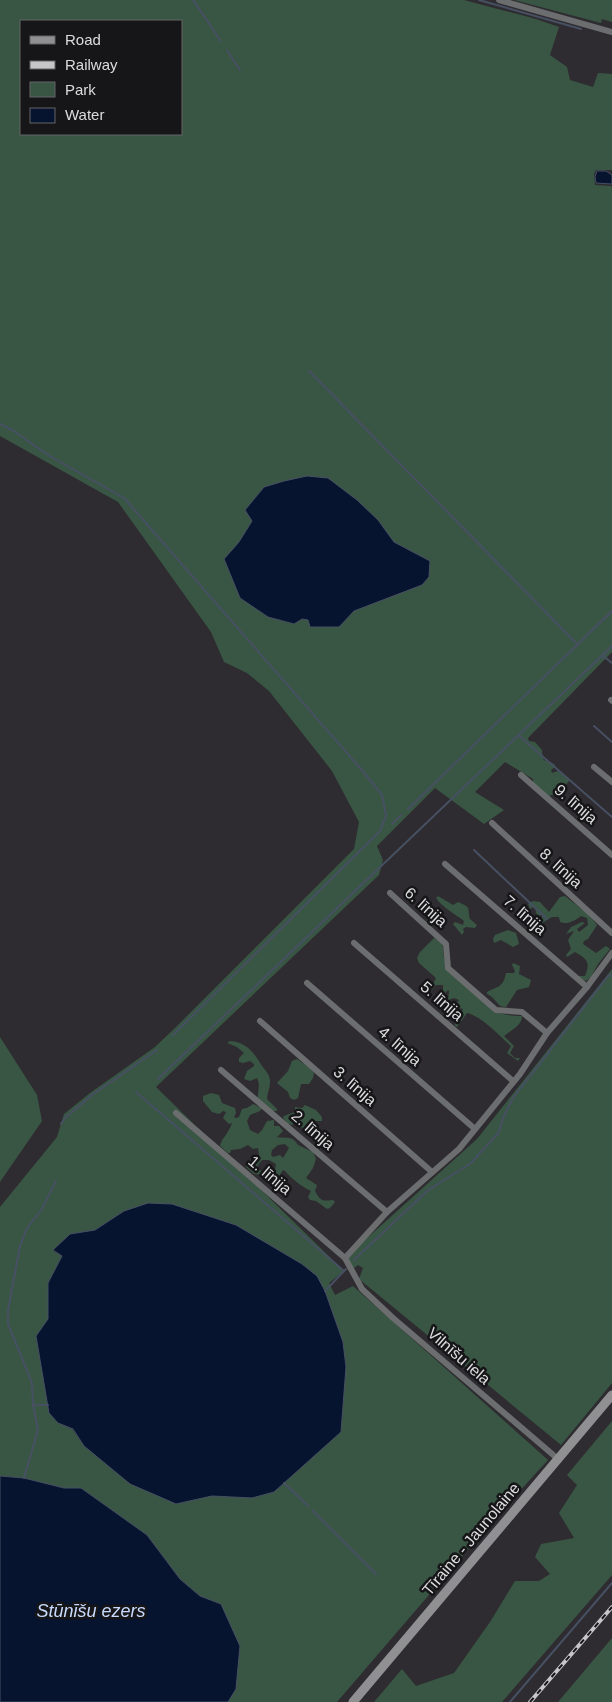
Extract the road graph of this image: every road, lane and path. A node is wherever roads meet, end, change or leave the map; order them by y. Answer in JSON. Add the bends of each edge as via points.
{"nodes":[{"id":1,"x":499,"y":0,"type":"edge"},
{"id":2,"x":612,"y":32,"type":"edge"},
{"id":3,"x":594,"y":767,"type":"dead end"},
{"id":4,"x":521,"y":774,"type":"dead end"},
{"id":5,"x":612,"y":782,"type":"edge"},
{"id":6,"x":492,"y":823,"type":"dead end"},
{"id":7,"x":612,"y":855,"type":"edge"},
{"id":8,"x":446,"y":864,"type":"dead end"},
{"id":9,"x":390,"y":893,"type":"dead end"},
{"id":10,"x":612,"y":933,"type":"edge"},
{"id":11,"x":354,"y":943,"type":"dead end"},
{"id":12,"x":612,"y":953,"type":"edge"},
{"id":13,"x":307,"y":983,"type":"dead end"},
{"id":14,"x":587,"y":987,"type":"junction"},
{"id":15,"x":260,"y":1021,"type":"dead end"},
{"id":16,"x":547,"y":1033,"type":"junction"},
{"id":17,"x":221,"y":1070,"type":"dead end"},
{"id":18,"x":513,"y":1081,"type":"junction"},
{"id":19,"x":176,"y":1113,"type":"dead end"},
{"id":20,"x":475,"y":1129,"type":"junction"},
{"id":21,"x":432,"y":1172,"type":"junction"},
{"id":22,"x":387,"y":1212,"type":"junction"},
{"id":23,"x":346,"y":1258,"type":"junction"},
{"id":24,"x":612,"y":1395,"type":"edge"},
{"id":25,"x":558,"y":1460,"type":"junction"},
{"id":26,"x":353,"y":1702,"type":"edge"}],
"edges":[{"from":1,"to":2,"type":"street"},
{"from":3,"to":5,"type":"street"},
{"from":4,"to":7,"type":"street","name":"9. līnija"},
{"from":6,"to":10,"type":"street","name":"8. līnija"},
{"from":8,"to":14,"type":"street","name":"7. līnija"},
{"from":9,"to":16,"type":"street","name":"6. līnija","via":[[446,944],[448,968],[496,1010],[522,1012]]},
{"from":11,"to":18,"type":"street","name":"5. līnija"},
{"from":12,"to":14,"type":"street"},
{"from":13,"to":20,"type":"street","name":"4. līnija"},
{"from":14,"to":16,"type":"street"},
{"from":15,"to":21,"type":"street","name":"3. līnija"},
{"from":16,"to":18,"type":"street"},
{"from":17,"to":22,"type":"street","name":"2. līnija"},
{"from":18,"to":20,"type":"street"},
{"from":19,"to":23,"type":"street","name":"1. līnija"},
{"from":20,"to":21,"type":"street","via":[[459,1149]]},
{"from":21,"to":22,"type":"street"},
{"from":22,"to":23,"type":"street"},
{"from":23,"to":25,"type":"street","name":"Vilnīšu iela","via":[[362,1289],[386,1312]]},
{"from":24,"to":25,"type":"main road","name":"Tīraine - Jaunolaine"},
{"from":25,"to":26,"type":"main road","name":"Tīraine - Jaunolaine"}]}
